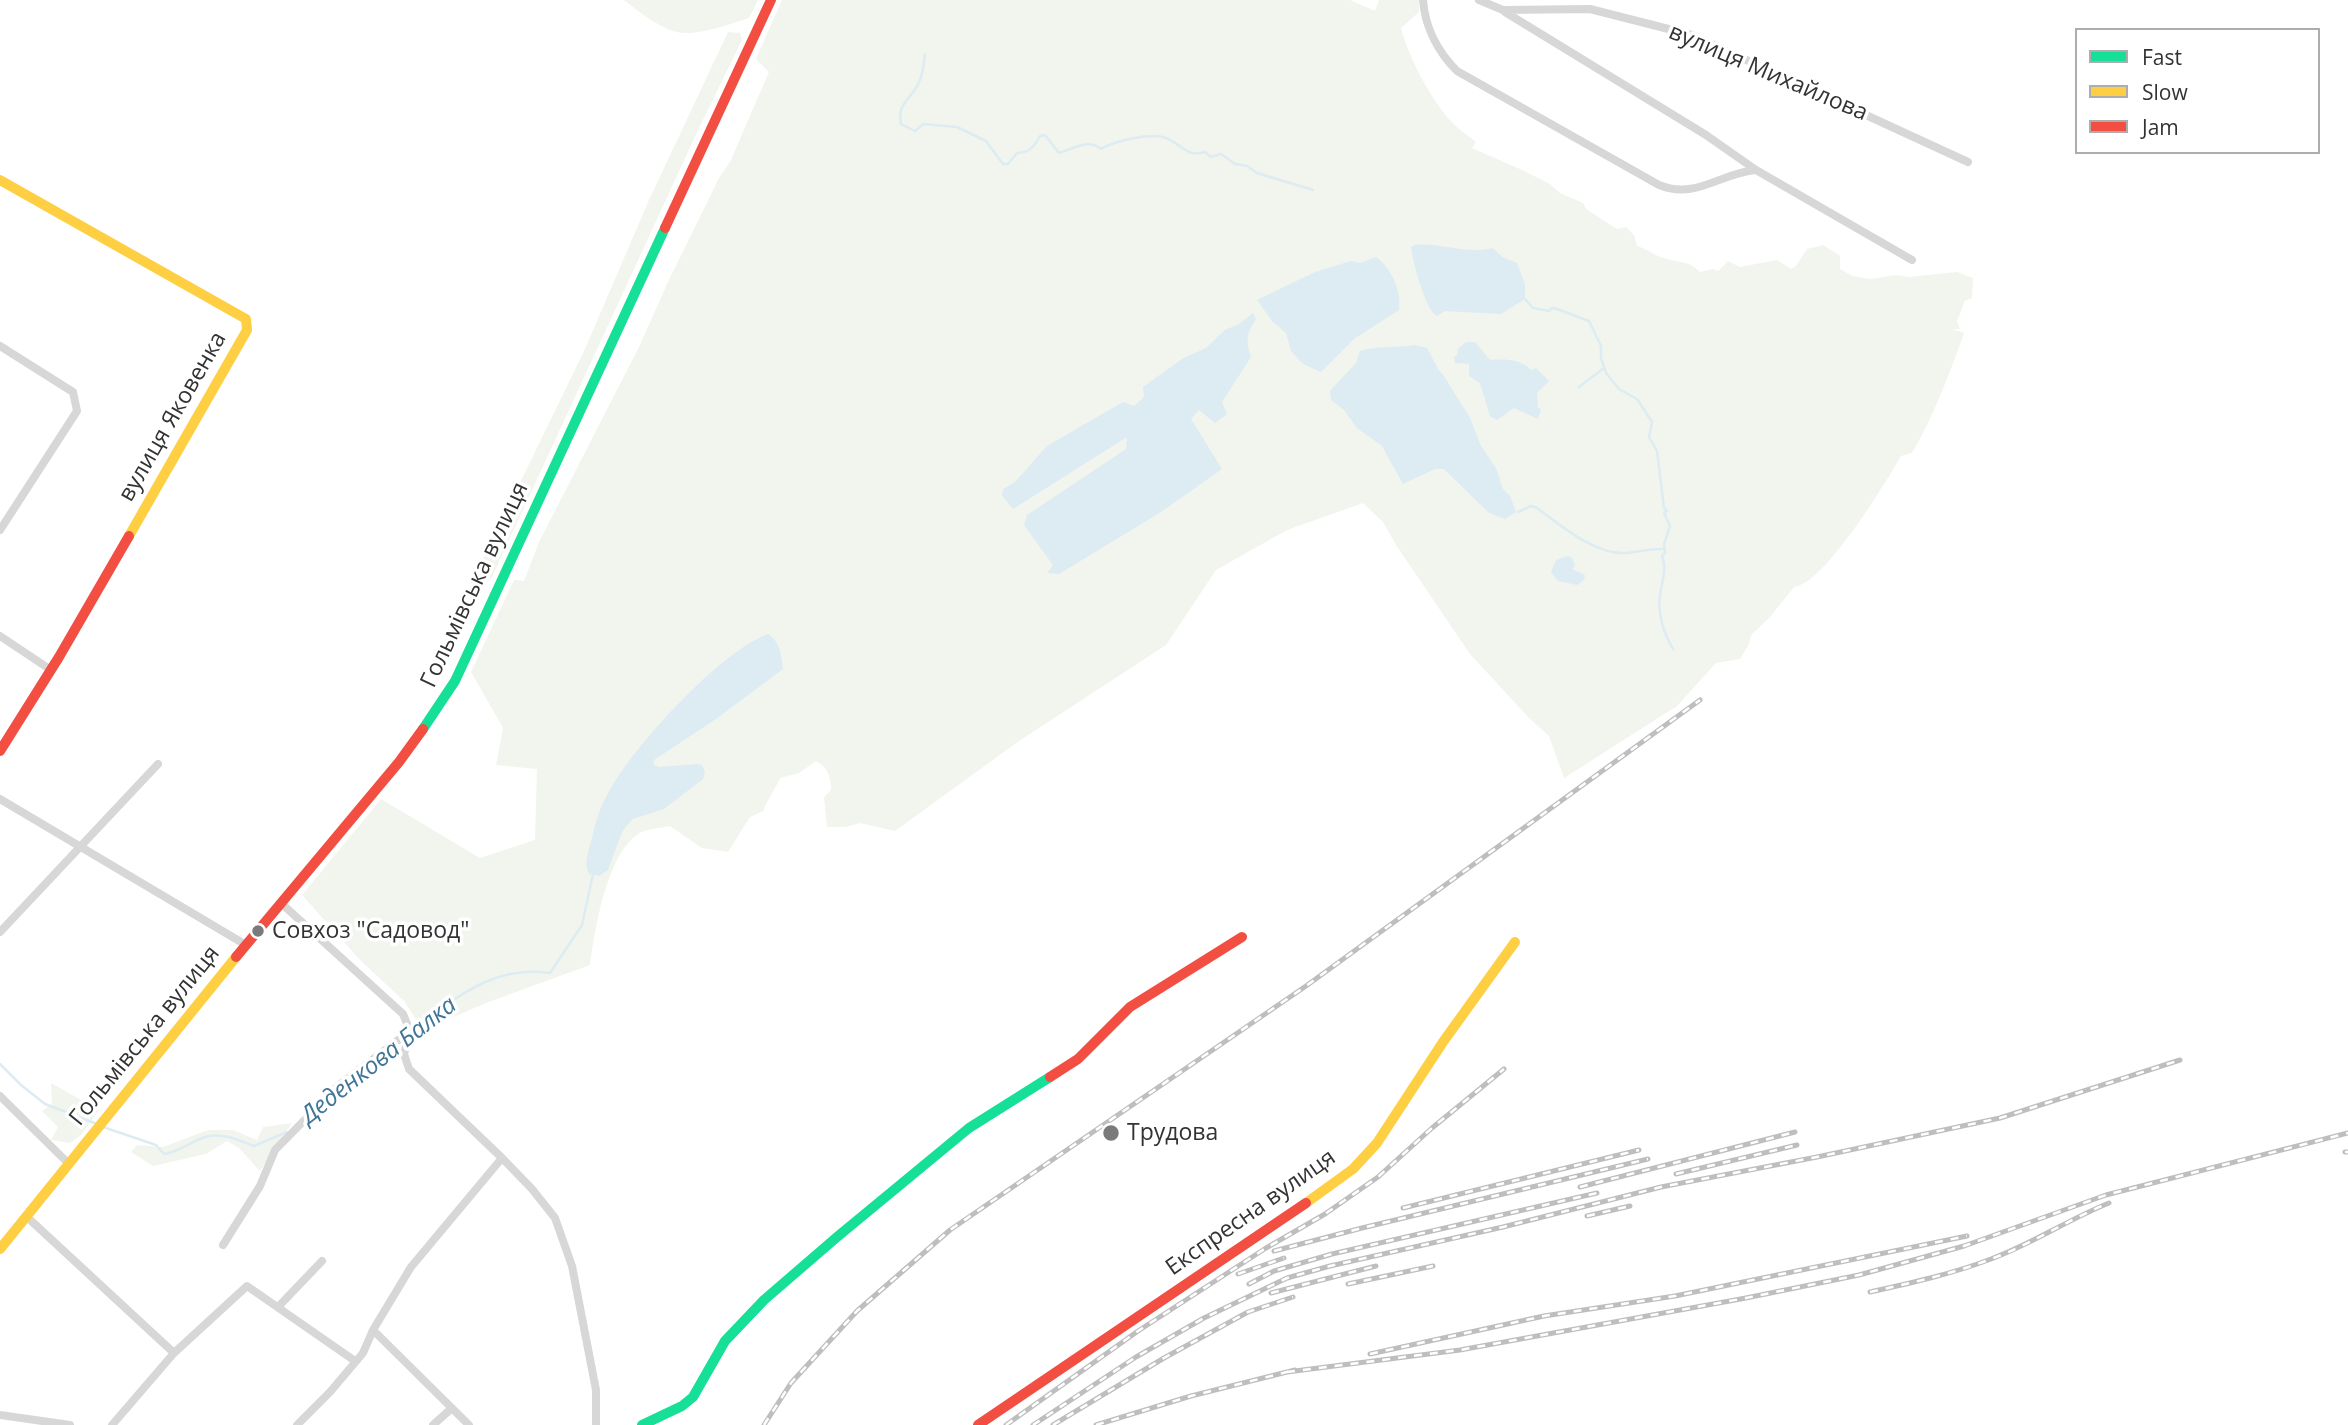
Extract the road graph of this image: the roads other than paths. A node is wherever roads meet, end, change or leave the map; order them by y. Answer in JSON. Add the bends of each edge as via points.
{"nodes":[{"id":1,"x":771,"y":0,"type":"edge"},
{"id":2,"x":1423,"y":0,"type":"edge"},
{"id":3,"x":1479,"y":0,"type":"edge"},
{"id":4,"x":1503,"y":10,"type":"junction"},
{"id":5,"x":1968,"y":162,"type":"dead end"},
{"id":6,"x":1756,"y":170,"type":"junction"},
{"id":7,"x":0,"y":180,"type":"edge"},
{"id":8,"x":1912,"y":260,"type":"dead end"},
{"id":9,"x":0,"y":346,"type":"edge"},
{"id":10,"x":0,"y":530,"type":"edge"},
{"id":11,"x":0,"y":636,"type":"edge"},
{"id":12,"x":51,"y":670,"type":"junction"},
{"id":13,"x":4,"y":735,"type":"edge"},
{"id":14,"x":0,"y":751,"type":"edge"},
{"id":15,"x":158,"y":764,"type":"dead end"},
{"id":16,"x":0,"y":799,"type":"edge"},
{"id":17,"x":82,"y":847,"type":"junction"},
{"id":18,"x":282,"y":904,"type":"junction"},
{"id":19,"x":0,"y":932,"type":"edge"},
{"id":20,"x":1242,"y":937,"type":"dead end"},
{"id":21,"x":1515,"y":942,"type":"dead end"},
{"id":22,"x":246,"y":945,"type":"junction"},
{"id":23,"x":410,"y":1031,"type":"junction"},
{"id":24,"x":0,"y":1096,"type":"edge"},
{"id":25,"x":502,"y":1158,"type":"junction"},
{"id":26,"x":69,"y":1164,"type":"junction"},
{"id":27,"x":27,"y":1217,"type":"junction"},
{"id":28,"x":223,"y":1245,"type":"dead end"},
{"id":29,"x":0,"y":1249,"type":"edge"},
{"id":30,"x":322,"y":1261,"type":"dead end"},
{"id":31,"x":278,"y":1307,"type":"junction"},
{"id":32,"x":373,"y":1330,"type":"junction"},
{"id":33,"x":174,"y":1353,"type":"junction"},
{"id":34,"x":355,"y":1361,"type":"junction"},
{"id":35,"x":452,"y":1408,"type":"junction"},
{"id":36,"x":0,"y":1415,"type":"edge"},
{"id":37,"x":70,"y":1425,"type":"edge"},
{"id":38,"x":112,"y":1425,"type":"edge"},
{"id":39,"x":297,"y":1425,"type":"edge"},
{"id":40,"x":433,"y":1425,"type":"edge"},
{"id":41,"x":469,"y":1425,"type":"edge"},
{"id":42,"x":596,"y":1425,"type":"edge"},
{"id":43,"x":642,"y":1425,"type":"edge"},
{"id":44,"x":978,"y":1425,"type":"edge"}],
"edges":[{"from":1,"to":18,"type":"street","name":"Гольмівська вулиця","via":[[455,681],[399,762]]},
{"from":2,"to":6,"type":"street","via":[[1430,33],[1457,71],[1659,185],[1689,190]]},
{"from":3,"to":4,"type":"street","name":"вулиця Михайлова"},
{"from":4,"to":5,"type":"street","name":"вулиця Михайлова","via":[[1590,9],[1692,35]]},
{"from":4,"to":6,"type":"street"},
{"from":6,"to":8,"type":"street"},
{"from":7,"to":12,"type":"street","name":"вулиця Яковенка","via":[[246,319],[247,330]]},
{"from":9,"to":10,"type":"street","via":[[73,392],[77,411]]},
{"from":11,"to":12,"type":"street"},
{"from":12,"to":13,"type":"street","name":"вулиця Яковенка"},
{"from":13,"to":14,"type":"street","name":"вулиця Яковенка"},
{"from":15,"to":17,"type":"street"},
{"from":16,"to":17,"type":"street"},
{"from":17,"to":19,"type":"street"},
{"from":17,"to":22,"type":"street"},
{"from":18,"to":22,"type":"street","name":"Гольмівська вулиця"},
{"from":18,"to":23,"type":"street","via":[[403,1014]]},
{"from":20,"to":43,"type":"street","via":[[1130,1007],[1078,1059],[970,1128],[738,1326],[693,1397]]},
{"from":21,"to":44,"type":"street","name":"Експресна вулиця","via":[[1389,1126],[1353,1168]]},
{"from":22,"to":26,"type":"street","name":"Гольмівська вулиця"},
{"from":23,"to":25,"type":"street","via":[[404,1054],[409,1069]]},
{"from":23,"to":28,"type":"street","via":[[338,1086],[275,1150],[260,1186]]},
{"from":24,"to":26,"type":"street"},
{"from":25,"to":32,"type":"street","via":[[411,1267]]},
{"from":25,"to":42,"type":"street","via":[[555,1217],[572,1266],[596,1390]]},
{"from":26,"to":27,"type":"street","name":"Гольмівська вулиця"},
{"from":27,"to":29,"type":"street","name":"Гольмівська вулиця"},
{"from":27,"to":33,"type":"street"},
{"from":30,"to":31,"type":"street"},
{"from":31,"to":33,"type":"street","via":[[247,1286]]},
{"from":31,"to":34,"type":"street"},
{"from":32,"to":34,"type":"street"},
{"from":32,"to":35,"type":"street"},
{"from":33,"to":38,"type":"street"},
{"from":34,"to":39,"type":"street"},
{"from":35,"to":40,"type":"street"},
{"from":35,"to":41,"type":"street"},
{"from":36,"to":37,"type":"street"}]}
